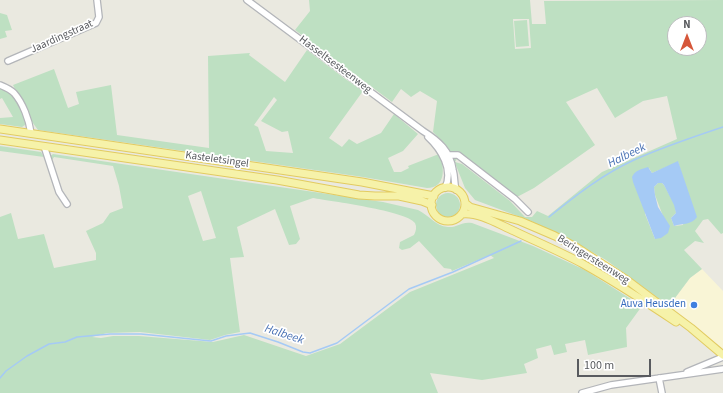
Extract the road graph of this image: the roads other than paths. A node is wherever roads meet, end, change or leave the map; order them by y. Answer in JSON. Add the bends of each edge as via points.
{"nodes":[{"id":1,"x":97,"y":0,"type":"edge"},
{"id":2,"x":247,"y":0,"type":"edge"},
{"id":3,"x":8,"y":61,"type":"dead end"},
{"id":4,"x":0,"y":85,"type":"edge"},
{"id":5,"x":0,"y":129,"type":"edge"},
{"id":6,"x":423,"y":131,"type":"junction"},
{"id":7,"x":31,"y":133,"type":"junction"},
{"id":8,"x":0,"y":140,"type":"edge"},
{"id":9,"x":44,"y":146,"type":"junction"},
{"id":10,"x":448,"y":155,"type":"junction"},
{"id":11,"x":445,"y":188,"type":"junction"},
{"id":12,"x":456,"y":190,"type":"junction"},
{"id":13,"x":434,"y":196,"type":"junction"},
{"id":14,"x":465,"y":203,"type":"junction"},
{"id":15,"x":67,"y":204,"type":"dead end"},
{"id":16,"x":432,"y":205,"type":"junction"},
{"id":17,"x":528,"y":212,"type":"dead end"},
{"id":18,"x":462,"y":214,"type":"junction"},
{"id":19,"x":495,"y":218,"type":"junction"},
{"id":20,"x":700,"y":336,"type":"junction"},
{"id":21,"x":723,"y":356,"type":"edge"},
{"id":22,"x":723,"y":368,"type":"edge"},
{"id":23,"x":679,"y":375,"type":"junction"},
{"id":24,"x":659,"y":378,"type":"junction"},
{"id":25,"x":582,"y":393,"type":"edge"},
{"id":26,"x":662,"y":393,"type":"edge"}],
"edges":[{"from":1,"to":3,"type":"street","name":"Jaardingstraat","via":[[99,17],[96,23]]},
{"from":2,"to":6,"type":"street","name":"Hasseltsesteenweg"},
{"from":4,"to":7,"type":"street","via":[[13,92],[17,98],[27,117]]},
{"from":5,"to":7,"type":"main road","name":"Kasteletsingel"},
{"from":6,"to":10,"type":"street","name":"Hasseltsesteenweg","via":[[436,139]]},
{"from":6,"to":11,"type":"street","name":"Hasseltsesteenweg","via":[[444,158],[448,177]]},
{"from":7,"to":13,"type":"main road","name":"Kasteletsingel","via":[[362,182]]},
{"from":8,"to":9,"type":"main road","name":"Kasteletsingel"},
{"from":9,"to":15,"type":"street","via":[[59,192]]},
{"from":9,"to":16,"type":"main road","name":"Kasteletsingel","via":[[359,194],[399,196]]},
{"from":10,"to":12,"type":"street","name":"Hasseltsesteenweg","via":[[454,172]]},
{"from":10,"to":17,"type":"street","via":[[458,155],[515,198]]},
{"from":11,"to":12,"type":"main road"},
{"from":11,"to":13,"type":"main road"},
{"from":12,"to":14,"type":"main road","name":"Hasseltsesteenweg","via":[[461,193]]},
{"from":13,"to":16,"type":"main road"},
{"from":14,"to":18,"type":"main road"},
{"from":14,"to":19,"type":"main road"},
{"from":16,"to":18,"type":"main road","via":[[435,214],[443,220],[454,220]]},
{"from":18,"to":19,"type":"main road"},
{"from":19,"to":20,"type":"main road","name":"Beringersteenweg","via":[[582,264]]},
{"from":19,"to":20,"type":"main road","name":"Beringersteenweg","via":[[530,225],[576,248],[627,280]]},
{"from":20,"to":21,"type":"main road","name":"Beringersteenweg"},
{"from":21,"to":23,"type":"street"},
{"from":22,"to":23,"type":"street"},
{"from":23,"to":24,"type":"street"},
{"from":24,"to":25,"type":"street","via":[[611,385]]},
{"from":24,"to":26,"type":"street"}]}
